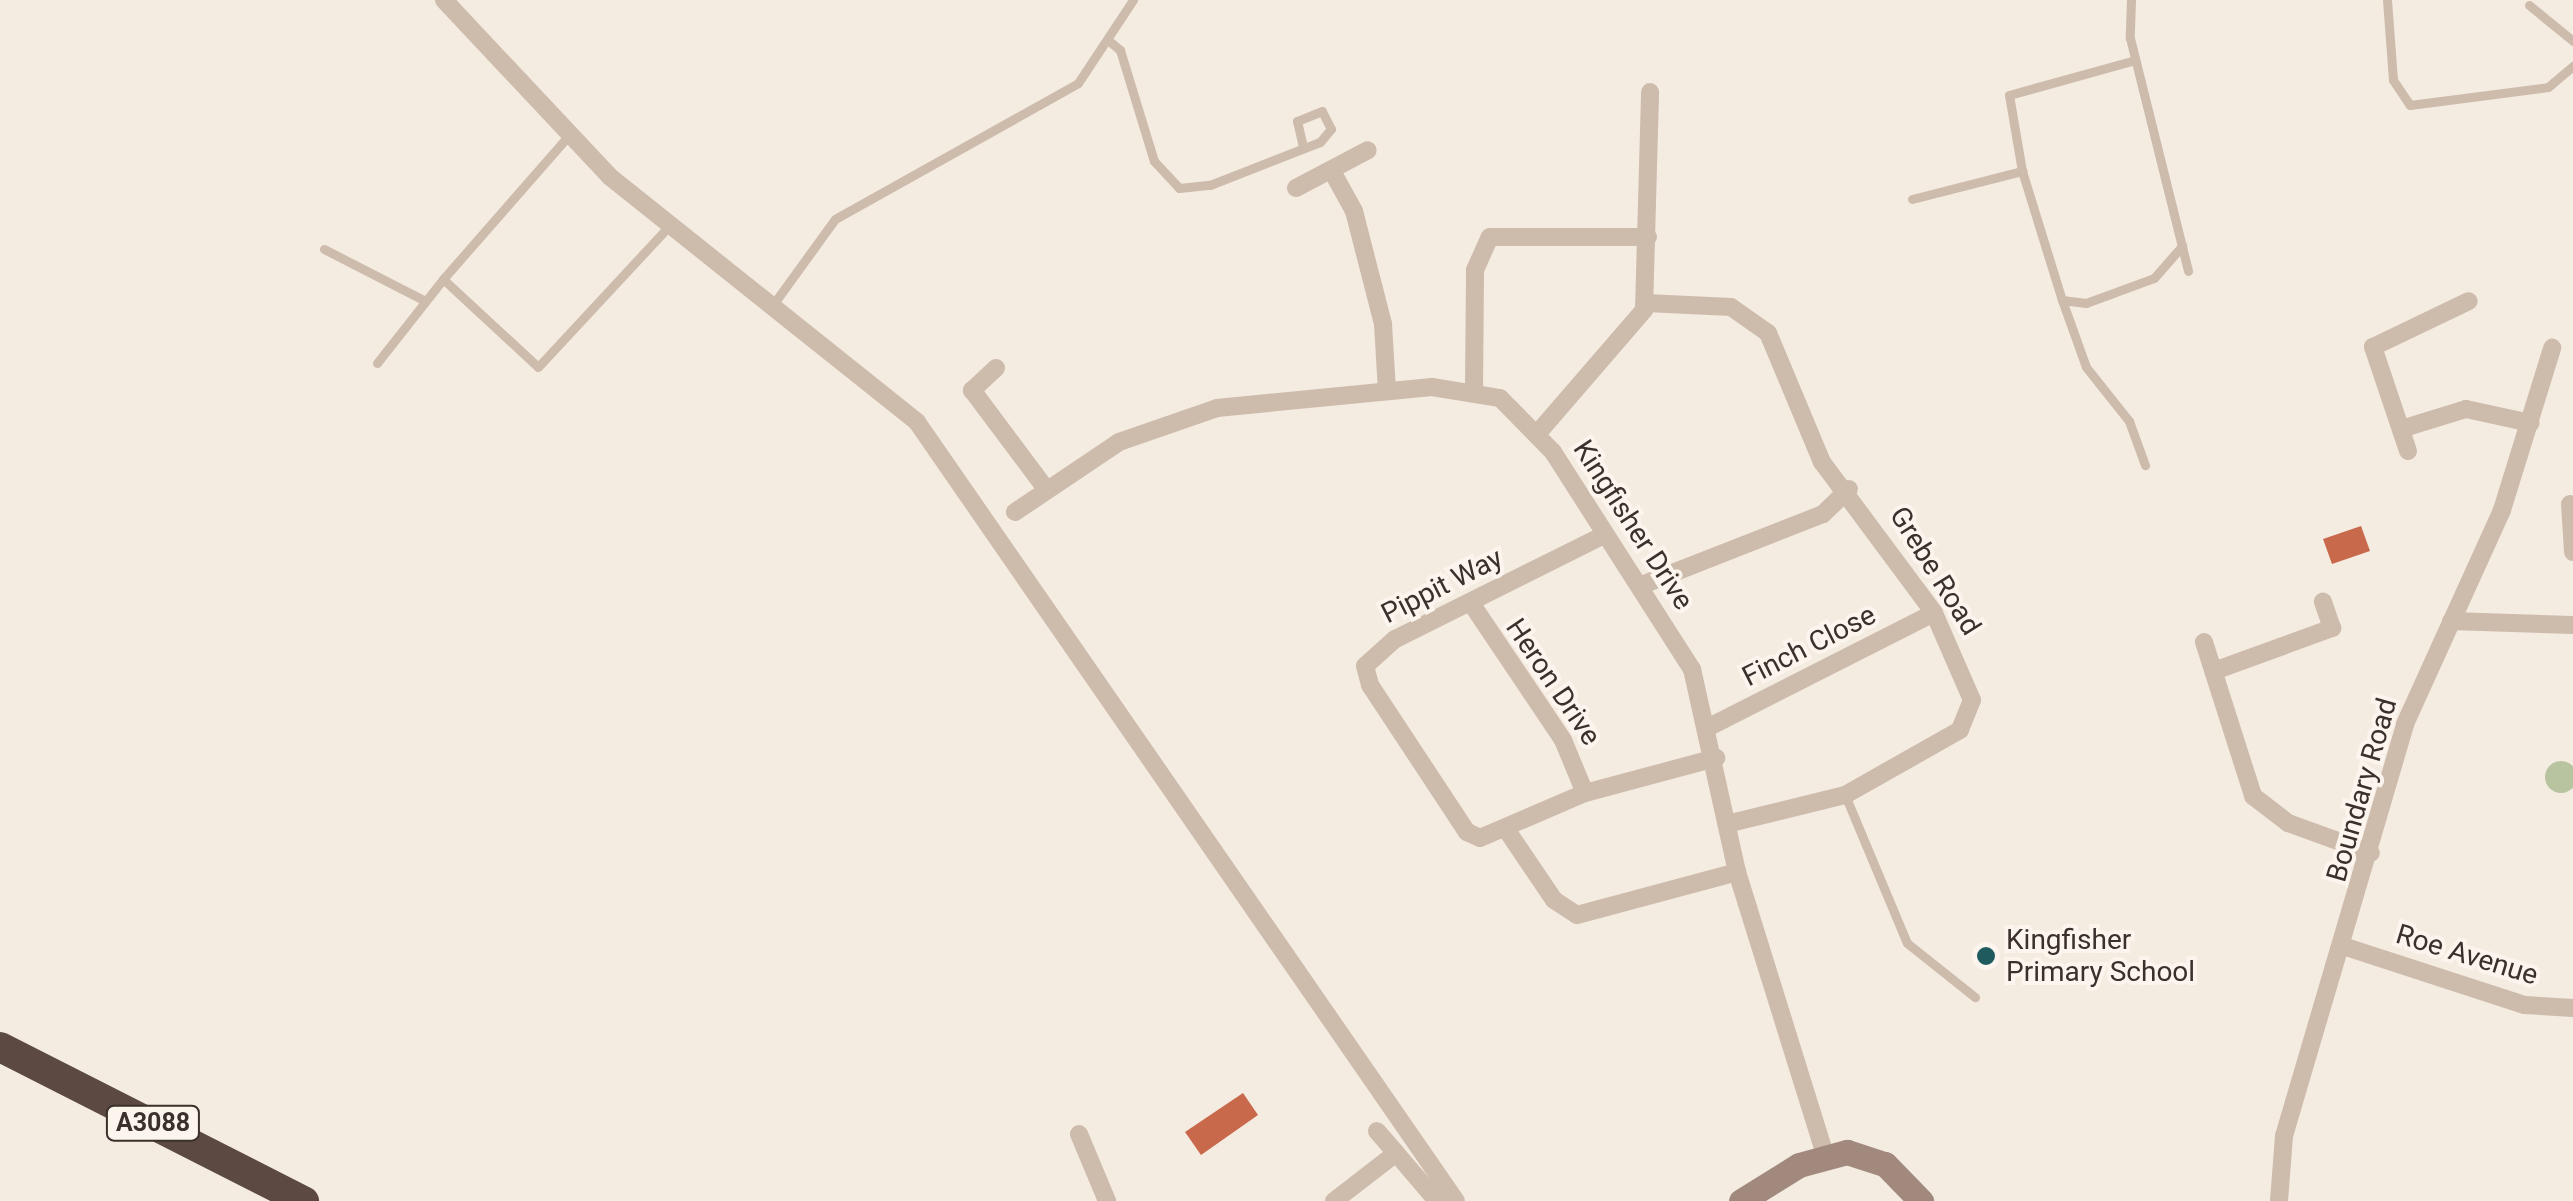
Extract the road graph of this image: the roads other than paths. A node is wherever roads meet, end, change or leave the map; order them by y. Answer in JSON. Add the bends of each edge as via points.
{"nodes":[{"id":1,"x":444,"y":0,"type":"edge"},
{"id":2,"x":1133,"y":0,"type":"edge"},
{"id":3,"x":2131,"y":0,"type":"edge"},
{"id":4,"x":2387,"y":0,"type":"edge"},
{"id":5,"x":2530,"y":5,"type":"dead end"},
{"id":6,"x":1108,"y":40,"type":"junction"},
{"id":7,"x":2573,"y":41,"type":"edge"},
{"id":8,"x":2135,"y":60,"type":"junction"},
{"id":9,"x":2573,"y":66,"type":"edge"},
{"id":10,"x":1650,"y":92,"type":"dead end"},
{"id":11,"x":570,"y":134,"type":"junction"},
{"id":12,"x":1303,"y":148,"type":"junction"},
{"id":13,"x":1368,"y":150,"type":"dead end"},
{"id":14,"x":2022,"y":172,"type":"junction"},
{"id":15,"x":1333,"y":173,"type":"junction"},
{"id":16,"x":1296,"y":188,"type":"dead end"},
{"id":17,"x":1912,"y":198,"type":"dead end"},
{"id":18,"x":668,"y":227,"type":"junction"},
{"id":19,"x":1648,"y":237,"type":"junction"},
{"id":20,"x":2182,"y":246,"type":"junction"},
{"id":21,"x":324,"y":249,"type":"dead end"},
{"id":22,"x":2188,"y":271,"type":"dead end"},
{"id":23,"x":443,"y":279,"type":"junction"},
{"id":24,"x":2062,"y":300,"type":"junction"},
{"id":25,"x":425,"y":301,"type":"junction"},
{"id":26,"x":2469,"y":301,"type":"dead end"},
{"id":27,"x":1646,"y":303,"type":"junction"},
{"id":28,"x":772,"y":306,"type":"junction"},
{"id":29,"x":2552,"y":348,"type":"dead end"},
{"id":30,"x":378,"y":363,"type":"dead end"},
{"id":31,"x":996,"y":368,"type":"dead end"},
{"id":32,"x":1474,"y":389,"type":"junction"},
{"id":33,"x":1386,"y":391,"type":"junction"},
{"id":34,"x":2530,"y":423,"type":"junction"},
{"id":35,"x":2401,"y":429,"type":"junction"},
{"id":36,"x":1537,"y":434,"type":"junction"},
{"id":37,"x":2408,"y":451,"type":"dead end"},
{"id":38,"x":2145,"y":465,"type":"dead end"},
{"id":39,"x":1046,"y":489,"type":"junction"},
{"id":40,"x":1850,"y":489,"type":"junction"},
{"id":41,"x":2570,"y":504,"type":"dead end"},
{"id":42,"x":1015,"y":512,"type":"dead end"},
{"id":43,"x":1602,"y":536,"type":"junction"},
{"id":44,"x":2573,"y":552,"type":"edge"},
{"id":45,"x":1642,"y":585,"type":"junction"},
{"id":46,"x":2324,"y":602,"type":"dead end"},
{"id":47,"x":1470,"y":603,"type":"junction"},
{"id":48,"x":1934,"y":613,"type":"junction"},
{"id":49,"x":2451,"y":621,"type":"junction"},
{"id":50,"x":2573,"y":625,"type":"edge"},
{"id":51,"x":2204,"y":642,"type":"dead end"},
{"id":52,"x":2214,"y":671,"type":"junction"},
{"id":53,"x":1709,"y":727,"type":"junction"},
{"id":54,"x":1716,"y":758,"type":"junction"},
{"id":55,"x":1585,"y":793,"type":"junction"},
{"id":56,"x":1844,"y":795,"type":"junction"},
{"id":57,"x":1727,"y":824,"type":"junction"},
{"id":58,"x":1508,"y":832,"type":"junction"},
{"id":59,"x":2370,"y":852,"type":"junction"},
{"id":60,"x":1737,"y":872,"type":"junction"},
{"id":61,"x":2346,"y":946,"type":"junction"},
{"id":62,"x":1974,"y":997,"type":"dead end"},
{"id":63,"x":2573,"y":1008,"type":"edge"},
{"id":64,"x":0,"y":1047,"type":"edge"},
{"id":65,"x":1377,"y":1131,"type":"dead end"},
{"id":66,"x":1079,"y":1134,"type":"dead end"},
{"id":67,"x":1396,"y":1153,"type":"junction"},
{"id":68,"x":1824,"y":1155,"type":"junction"},
{"id":69,"x":304,"y":1201,"type":"edge"},
{"id":70,"x":1107,"y":1201,"type":"edge"},
{"id":71,"x":1334,"y":1201,"type":"edge"},
{"id":72,"x":1437,"y":1201,"type":"edge"},
{"id":73,"x":1456,"y":1201,"type":"edge"},
{"id":74,"x":1741,"y":1201,"type":"edge"},
{"id":75,"x":1921,"y":1201,"type":"edge"},
{"id":76,"x":2279,"y":1201,"type":"edge"}],
"edges":[{"from":1,"to":11,"type":"street"},
{"from":2,"to":6,"type":"lane"},
{"from":3,"to":8,"type":"lane"},
{"from":4,"to":9,"type":"lane","via":[[2393,80],[2410,105],[2548,88]]},
{"from":5,"to":7,"type":"lane"},
{"from":6,"to":12,"type":"lane","via":[[1120,50],[1154,161],[1178,188]]},
{"from":6,"to":28,"type":"lane","via":[[1078,83],[836,218]]},
{"from":8,"to":14,"type":"lane","via":[[2009,95]]},
{"from":8,"to":20,"type":"lane"},
{"from":10,"to":19,"type":"street"},
{"from":11,"to":18,"type":"street"},
{"from":11,"to":23,"type":"lane"},
{"from":12,"to":12,"type":"lane","via":[[1328,137],[1322,111],[1298,120]]},
{"from":13,"to":15,"type":"street"},
{"from":14,"to":17,"type":"lane"},
{"from":14,"to":24,"type":"lane"},
{"from":15,"to":16,"type":"street"},
{"from":15,"to":33,"type":"street","via":[[1354,210],[1383,324]]},
{"from":18,"to":23,"type":"lane","via":[[538,366]]},
{"from":18,"to":28,"type":"street"},
{"from":19,"to":27,"type":"street"},
{"from":19,"to":32,"type":"street","via":[[1490,236],[1475,270]]},
{"from":20,"to":22,"type":"lane"},
{"from":20,"to":24,"type":"lane","via":[[2154,278],[2086,303]]},
{"from":21,"to":25,"type":"lane"},
{"from":23,"to":25,"type":"lane"},
{"from":24,"to":38,"type":"lane","via":[[2086,367],[2129,421]]},
{"from":25,"to":30,"type":"lane"},
{"from":26,"to":35,"type":"street","via":[[2373,347]]},
{"from":27,"to":36,"type":"street"},
{"from":27,"to":40,"type":"street","name":"Grebe Road","via":[[1721,305],[1760,323],[1829,473]]},
{"from":28,"to":73,"type":"street","via":[[917,422]]},
{"from":29,"to":34,"type":"street","name":"Boundary Road"},
{"from":31,"to":39,"type":"street","via":[[972,390]]},
{"from":32,"to":33,"type":"street"},
{"from":32,"to":36,"type":"street","name":"Kingfisher Drive","via":[[1500,398]]},
{"from":33,"to":39,"type":"street","via":[[1164,421]]},
{"from":34,"to":35,"type":"street","via":[[2466,410]]},
{"from":34,"to":49,"type":"street","name":"Boundary Road"},
{"from":35,"to":37,"type":"street"},
{"from":36,"to":43,"type":"street","name":"Kingfisher Drive"},
{"from":39,"to":42,"type":"street"},
{"from":40,"to":45,"type":"street","via":[[1824,514]]},
{"from":40,"to":48,"type":"street","name":"Grebe Road"},
{"from":41,"to":44,"type":"street"},
{"from":43,"to":45,"type":"street","name":"Kingfisher Drive"},
{"from":43,"to":47,"type":"street","name":"Pippit Way"},
{"from":45,"to":53,"type":"street","name":"Kingfisher Drive","via":[[1692,669]]},
{"from":46,"to":52,"type":"street","via":[[2332,628]]},
{"from":47,"to":55,"type":"street","name":"Heron Drive","via":[[1562,740]]},
{"from":47,"to":58,"type":"street","name":"Pippit Way","via":[[1396,639],[1365,666],[1467,832]]},
{"from":48,"to":53,"type":"street","name":"Finch Close"},
{"from":48,"to":56,"type":"street","name":"Grebe Road","via":[[1972,700],[1960,730]]},
{"from":49,"to":50,"type":"street"},
{"from":49,"to":59,"type":"street","name":"Boundary Road","via":[[2404,724]]},
{"from":51,"to":52,"type":"street"},
{"from":52,"to":59,"type":"street","via":[[2253,796],[2288,823]]},
{"from":53,"to":54,"type":"street","name":"Kingfisher Drive"},
{"from":54,"to":55,"type":"street"},
{"from":54,"to":57,"type":"street","name":"Kingfisher Drive"},
{"from":55,"to":58,"type":"street"},
{"from":56,"to":57,"type":"street","name":"Grebe Road"},
{"from":56,"to":62,"type":"lane","via":[[1907,943]]},
{"from":57,"to":60,"type":"street","name":"Kingfisher Drive"},
{"from":58,"to":60,"type":"street","via":[[1554,900],[1577,914]]},
{"from":59,"to":61,"type":"street","name":"Boundary Road"},
{"from":60,"to":68,"type":"street","name":"Kingfisher Drive"},
{"from":61,"to":63,"type":"street","name":"Roe Avenue","via":[[2525,1005]]},
{"from":61,"to":76,"type":"street","name":"Boundary Road","via":[[2284,1136]]},
{"from":64,"to":69,"type":"highway","number":"A3088"},
{"from":65,"to":67,"type":"street"},
{"from":66,"to":70,"type":"street"},
{"from":67,"to":71,"type":"street"},
{"from":67,"to":72,"type":"street"},
{"from":68,"to":74,"type":"street"},
{"from":68,"to":75,"type":"street","via":[[1885,1164]]}]}
